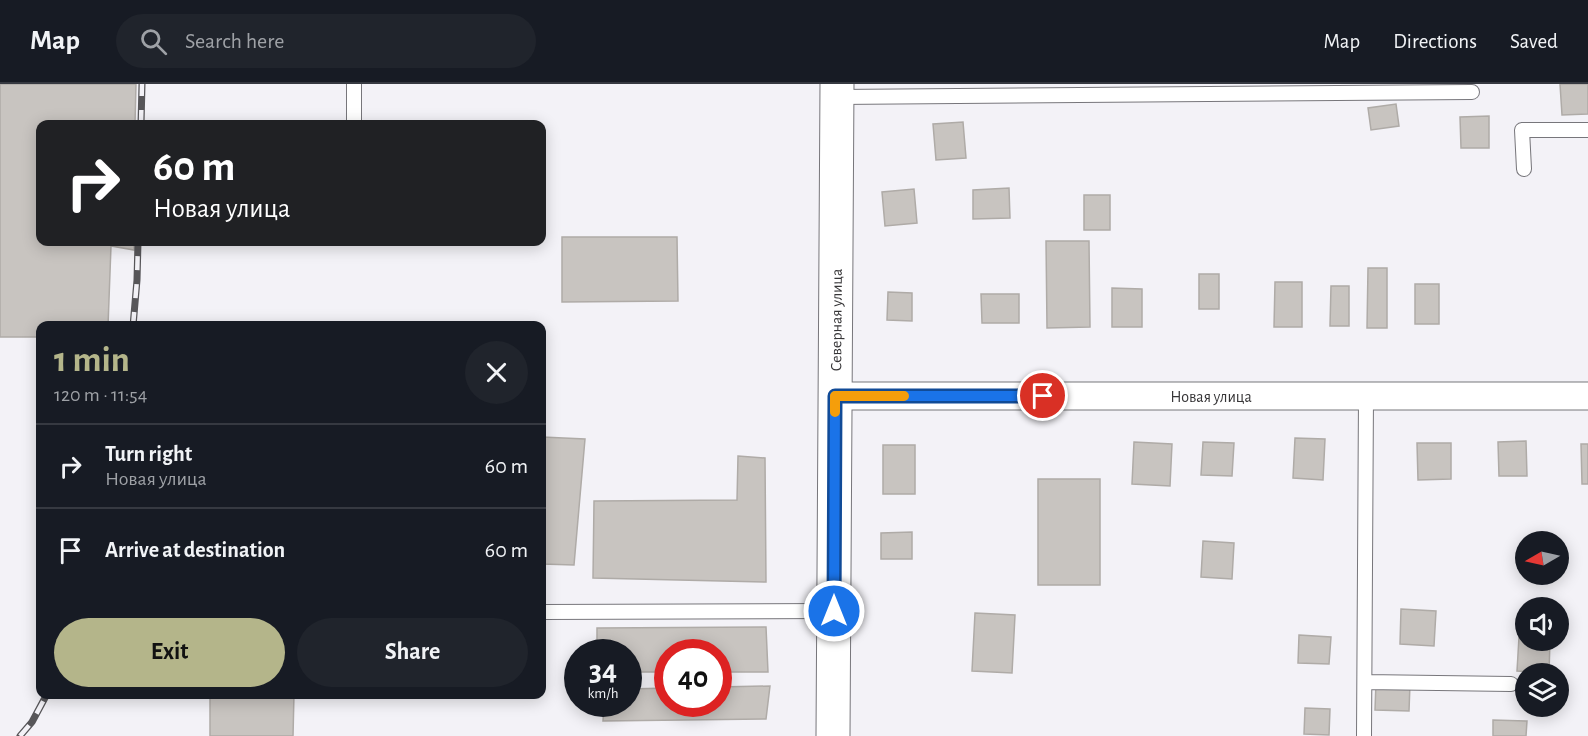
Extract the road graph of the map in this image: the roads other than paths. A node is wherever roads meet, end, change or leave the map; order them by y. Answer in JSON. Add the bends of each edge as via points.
{"nodes":[{"id":1,"x":354,"y":84,"type":"edge"},
{"id":2,"x":837,"y":90,"type":"edge"},
{"id":3,"x":1472,"y":92,"type":"dead end"},
{"id":4,"x":354,"y":120,"type":"edge"},
{"id":5,"x":1588,"y":130,"type":"edge"},
{"id":6,"x":1524,"y":170,"type":"dead end"},
{"id":7,"x":835,"y":396,"type":"junction"},
{"id":8,"x":1366,"y":396,"type":"junction"},
{"id":9,"x":1588,"y":396,"type":"edge"},
{"id":10,"x":834,"y":611,"type":"junction"},
{"id":11,"x":546,"y":612,"type":"edge"},
{"id":12,"x":1365,"y":682,"type":"junction"},
{"id":13,"x":1511,"y":684,"type":"dead end"},
{"id":14,"x":833,"y":736,"type":"edge"},
{"id":15,"x":1364,"y":736,"type":"edge"}],
"edges":[{"from":1,"to":4,"type":"lane"},
{"from":2,"to":3,"type":"lane"},
{"from":2,"to":7,"type":"street","name":"Северная улица"},
{"from":5,"to":6,"type":"lane","via":[[1522,130]]},
{"from":7,"to":8,"type":"street","name":"Новая улица"},
{"from":7,"to":10,"type":"street","name":"Северная улица"},
{"from":8,"to":9,"type":"street","name":"Новая улица"},
{"from":8,"to":12,"type":"lane"},
{"from":10,"to":11,"type":"lane"},
{"from":10,"to":14,"type":"street","name":"Северная улица"},
{"from":12,"to":13,"type":"lane"},
{"from":12,"to":15,"type":"lane"}]}
